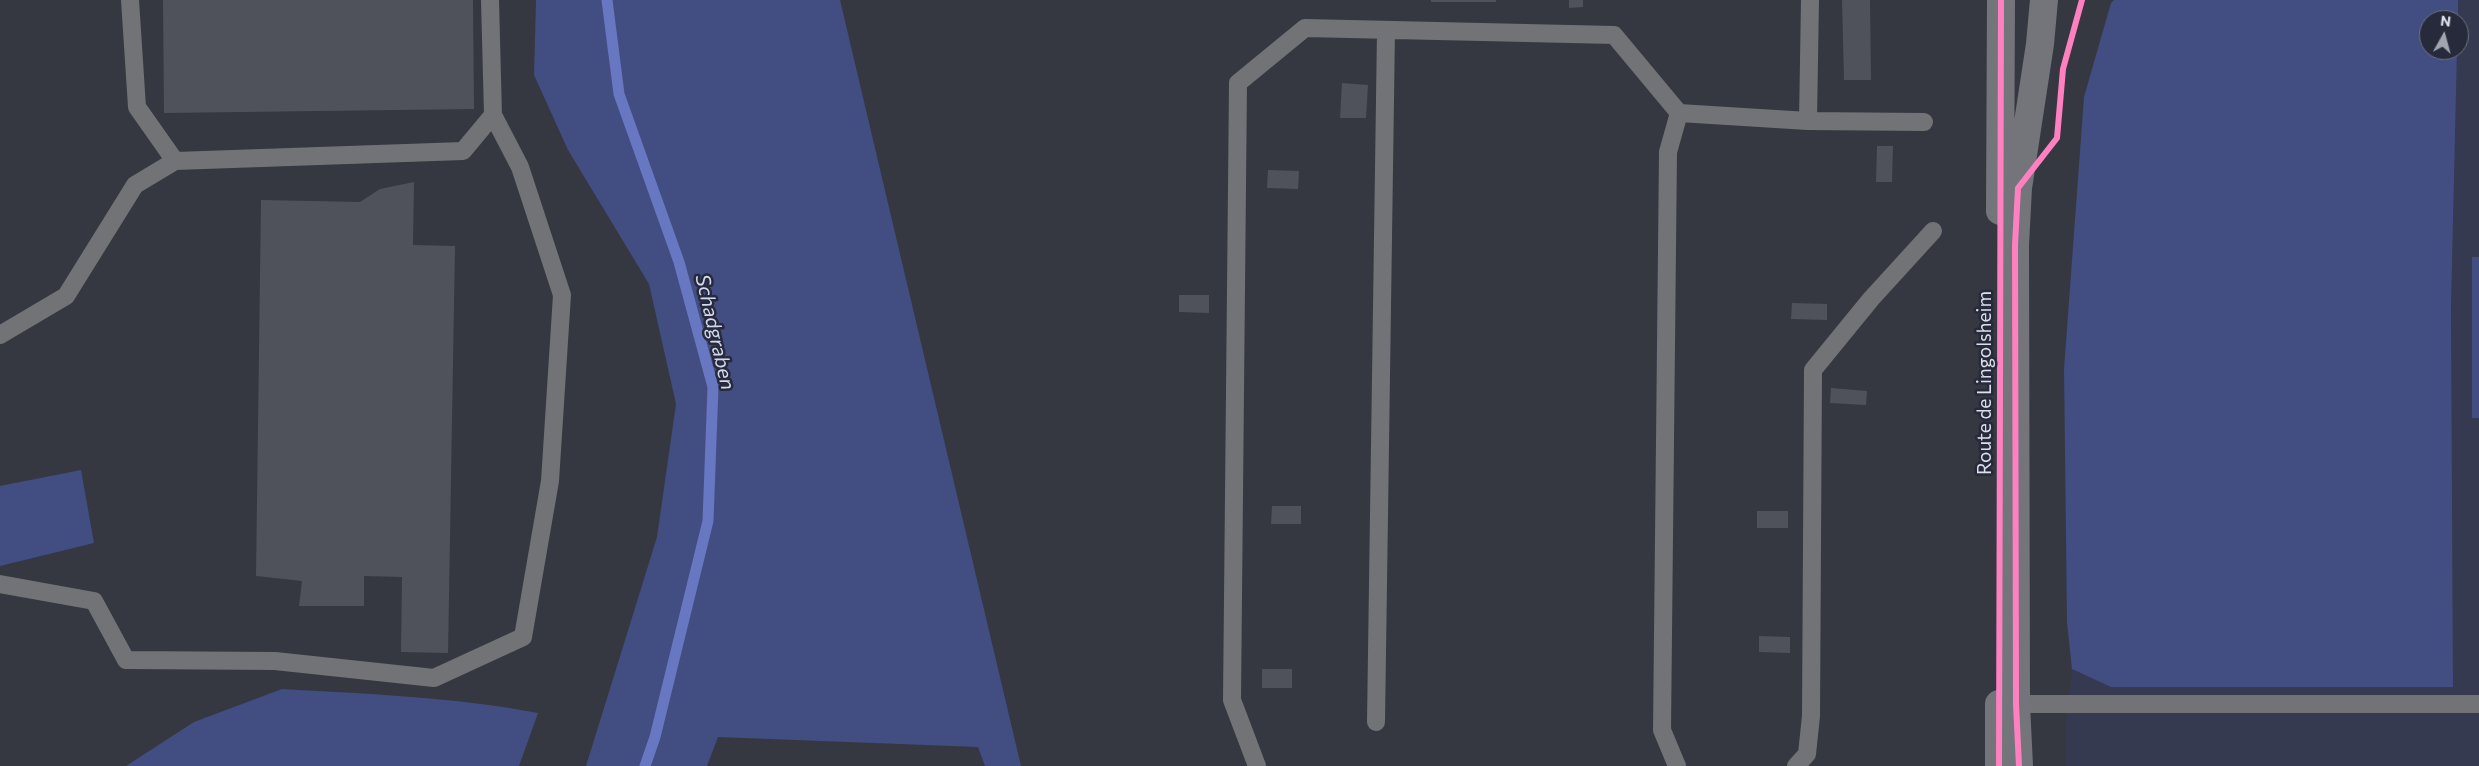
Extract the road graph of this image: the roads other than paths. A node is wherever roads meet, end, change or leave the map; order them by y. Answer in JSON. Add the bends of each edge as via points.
{"nodes":[{"id":1,"x":130,"y":0,"type":"edge"},
{"id":2,"x":490,"y":0,"type":"edge"},
{"id":3,"x":1810,"y":0,"type":"edge"},
{"id":4,"x":2001,"y":0,"type":"edge"},
{"id":5,"x":2044,"y":0,"type":"edge"},
{"id":6,"x":1386,"y":30,"type":"junction"},
{"id":7,"x":1679,"y":114,"type":"junction"},
{"id":8,"x":493,"y":115,"type":"junction"},
{"id":9,"x":1808,"y":121,"type":"junction"},
{"id":10,"x":1924,"y":122,"type":"dead end"},
{"id":11,"x":176,"y":160,"type":"junction"},
{"id":12,"x":1933,"y":231,"type":"dead end"},
{"id":13,"x":0,"y":335,"type":"edge"},
{"id":14,"x":0,"y":584,"type":"edge"},
{"id":15,"x":2016,"y":704,"type":"junction"},
{"id":16,"x":2479,"y":704,"type":"edge"},
{"id":17,"x":1376,"y":722,"type":"dead end"},
{"id":18,"x":1257,"y":766,"type":"edge"},
{"id":19,"x":1677,"y":766,"type":"edge"},
{"id":20,"x":1796,"y":766,"type":"edge"},
{"id":21,"x":1999,"y":766,"type":"edge"},
{"id":22,"x":2019,"y":766,"type":"edge"}],
"edges":[{"from":1,"to":11,"type":"lane","via":[[137,107]]},
{"from":2,"to":8,"type":"lane"},
{"from":3,"to":9,"type":"lane"},
{"from":4,"to":21,"type":"main road","name":"Route de Lingolsheim"},
{"from":5,"to":15,"type":"main road","name":"Route de Lingolsheim","via":[[2018,188]]},
{"from":6,"to":7,"type":"lane","via":[[1614,35]]},
{"from":6,"to":17,"type":"lane"},
{"from":6,"to":18,"type":"lane","via":[[1305,28],[1238,83],[1232,700]]},
{"from":7,"to":9,"type":"lane"},
{"from":7,"to":19,"type":"lane","via":[[1668,152],[1662,720],[1662,730]]},
{"from":8,"to":11,"type":"lane","via":[[464,151]]},
{"from":8,"to":14,"type":"lane","via":[[520,167],[562,295],[550,481],[523,637],[434,678],[275,661],[126,660],[94,601]]},
{"from":9,"to":10,"type":"lane"},
{"from":11,"to":13,"type":"lane","via":[[135,185],[66,296]]},
{"from":12,"to":20,"type":"lane","via":[[1813,370],[1811,716],[1806,754]]},
{"from":15,"to":16,"type":"lane"},
{"from":15,"to":22,"type":"main road","name":"Route de Lingolsheim"}]}
